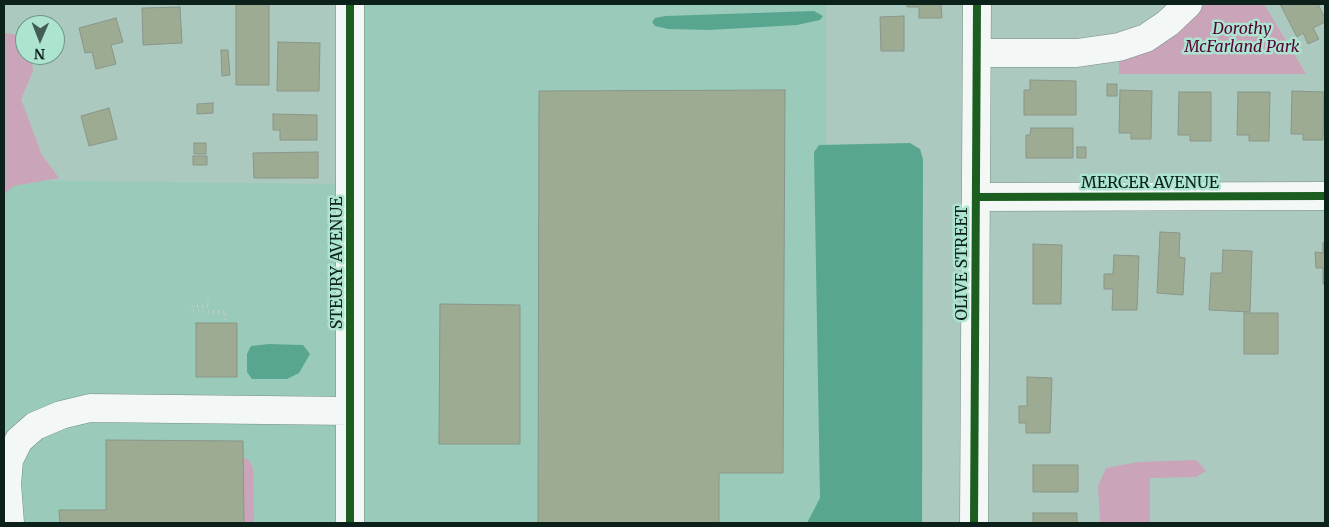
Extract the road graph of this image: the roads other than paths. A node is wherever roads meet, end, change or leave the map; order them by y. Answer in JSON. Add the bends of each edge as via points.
{"nodes":[{"id":1,"x":350,"y":4,"type":"edge"},
{"id":2,"x":977,"y":4,"type":"edge"},
{"id":3,"x":1188,"y":4,"type":"edge"},
{"id":4,"x":977,"y":53,"type":"junction"},
{"id":5,"x":1325,"y":196,"type":"edge"},
{"id":6,"x":976,"y":197,"type":"junction"},
{"id":7,"x":350,"y":411,"type":"junction"},
{"id":8,"x":10,"y":523,"type":"edge"},
{"id":9,"x":350,"y":523,"type":"edge"},
{"id":10,"x":974,"y":523,"type":"edge"}],
"edges":[{"from":1,"to":7,"type":"street","name":"STEURY AVENUE"},
{"from":2,"to":4,"type":"street","name":"OLIVE STREET"},
{"from":3,"to":4,"type":"street","via":[[1146,38],[1119,48],[1077,53]]},
{"from":4,"to":6,"type":"street","name":"OLIVE STREET"},
{"from":5,"to":6,"type":"street","name":"MERCER AVENUE"},
{"from":6,"to":10,"type":"street","name":"OLIVE STREET"},
{"from":7,"to":8,"type":"street","via":[[90,408],[60,415],[35,426],[19,440],[9,460]]},
{"from":7,"to":9,"type":"street","name":"STEURY AVENUE"}]}
